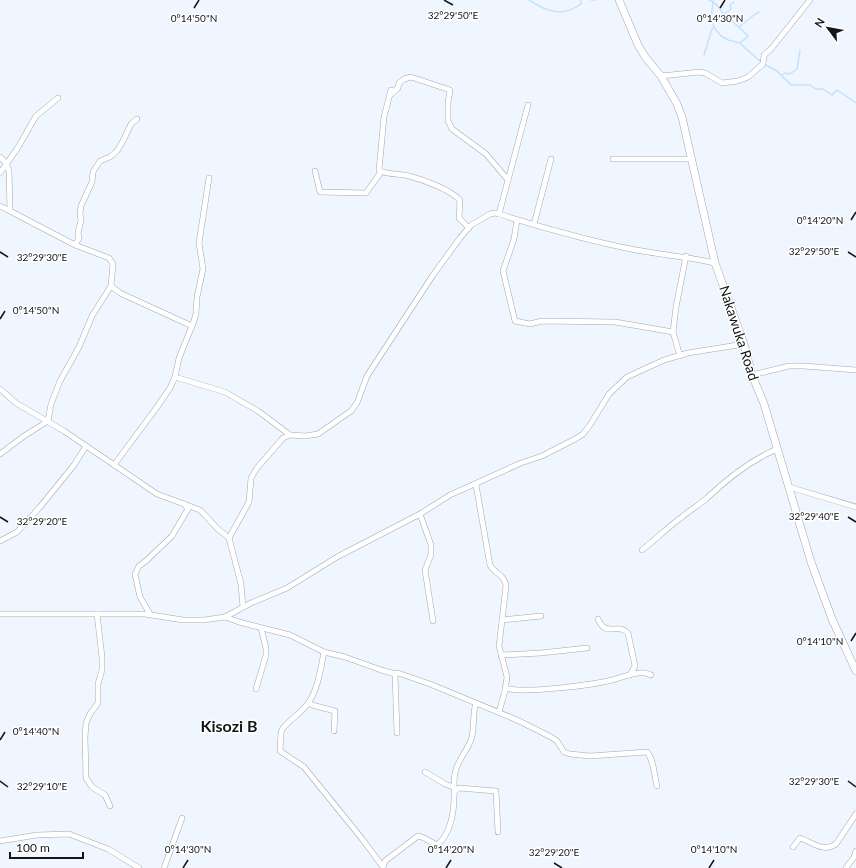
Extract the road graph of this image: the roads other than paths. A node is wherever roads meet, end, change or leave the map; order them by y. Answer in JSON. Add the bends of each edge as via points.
{"nodes":[{"id":1,"x":619,"y":0,"type":"edge"},
{"id":2,"x":810,"y":0,"type":"edge"},
{"id":3,"x":661,"y":76,"type":"junction"},
{"id":4,"x":58,"y":98,"type":"dead end"},
{"id":5,"x":528,"y":105,"type":"dead end"},
{"id":6,"x":137,"y":119,"type":"dead end"},
{"id":7,"x":0,"y":157,"type":"edge"},
{"id":8,"x":551,"y":159,"type":"dead end"},
{"id":9,"x":613,"y":159,"type":"dead end"},
{"id":10,"x":692,"y":159,"type":"junction"},
{"id":11,"x":6,"y":163,"type":"junction"},
{"id":12,"x":315,"y":171,"type":"dead end"},
{"id":13,"x":381,"y":172,"type":"junction"},
{"id":14,"x":0,"y":173,"type":"edge"},
{"id":15,"x":209,"y":178,"type":"dead end"},
{"id":16,"x":508,"y":180,"type":"junction"},
{"id":17,"x":0,"y":206,"type":"edge"},
{"id":18,"x":10,"y":211,"type":"junction"},
{"id":19,"x":500,"y":214,"type":"junction"},
{"id":20,"x":517,"y":220,"type":"junction"},
{"id":21,"x":534,"y":224,"type":"junction"},
{"id":22,"x":468,"y":228,"type":"junction"},
{"id":23,"x":75,"y":245,"type":"junction"},
{"id":24,"x":686,"y":256,"type":"junction"},
{"id":25,"x":715,"y":263,"type":"junction"},
{"id":26,"x":111,"y":286,"type":"junction"},
{"id":27,"x":192,"y":326,"type":"junction"},
{"id":28,"x":673,"y":332,"type":"junction"},
{"id":29,"x":744,"y":344,"type":"junction"},
{"id":30,"x":680,"y":356,"type":"junction"},
{"id":31,"x":856,"y":370,"type":"edge"},
{"id":32,"x":752,"y":375,"type":"junction"},
{"id":33,"x":175,"y":377,"type":"junction"},
{"id":34,"x":0,"y":389,"type":"edge"},
{"id":35,"x":48,"y":421,"type":"junction"},
{"id":36,"x":290,"y":435,"type":"junction"},
{"id":37,"x":86,"y":446,"type":"junction"},
{"id":38,"x":777,"y":449,"type":"junction"},
{"id":39,"x":0,"y":454,"type":"edge"},
{"id":40,"x":114,"y":465,"type":"junction"},
{"id":41,"x":476,"y":485,"type":"junction"},
{"id":42,"x":789,"y":487,"type":"junction"},
{"id":43,"x":182,"y":503,"type":"junction"},
{"id":44,"x":856,"y":507,"type":"edge"},
{"id":45,"x":420,"y":514,"type":"junction"},
{"id":46,"x":229,"y":538,"type":"junction"},
{"id":47,"x":0,"y":541,"type":"edge"},
{"id":48,"x":642,"y":550,"type":"dead end"},
{"id":49,"x":243,"y":607,"type":"junction"},
{"id":50,"x":236,"y":611,"type":"junction"},
{"id":51,"x":0,"y":614,"type":"edge"},
{"id":52,"x":97,"y":614,"type":"junction"},
{"id":53,"x":150,"y":614,"type":"junction"},
{"id":54,"x":541,"y":616,"type":"dead end"},
{"id":55,"x":225,"y":617,"type":"junction"},
{"id":56,"x":598,"y":619,"type":"dead end"},
{"id":57,"x":502,"y":620,"type":"junction"},
{"id":58,"x":433,"y":621,"type":"dead end"},
{"id":59,"x":239,"y":622,"type":"junction"},
{"id":60,"x":261,"y":628,"type":"junction"},
{"id":61,"x":587,"y":648,"type":"dead end"},
{"id":62,"x":324,"y":652,"type":"junction"},
{"id":63,"x":501,"y":655,"type":"junction"},
{"id":64,"x":856,"y":671,"type":"edge"},
{"id":65,"x":395,"y":674,"type":"junction"},
{"id":66,"x":651,"y":674,"type":"dead end"},
{"id":67,"x":630,"y":675,"type":"junction"},
{"id":68,"x":506,"y":688,"type":"junction"},
{"id":69,"x":256,"y":689,"type":"dead end"},
{"id":70,"x":309,"y":702,"type":"junction"},
{"id":71,"x":476,"y":704,"type":"junction"},
{"id":72,"x":499,"y":712,"type":"junction"},
{"id":73,"x":334,"y":731,"type":"dead end"},
{"id":74,"x":397,"y":733,"type":"dead end"},
{"id":75,"x":425,"y":772,"type":"dead end"},
{"id":76,"x":657,"y":786,"type":"dead end"},
{"id":77,"x":454,"y":789,"type":"junction"},
{"id":78,"x":110,"y":806,"type":"dead end"},
{"id":79,"x":856,"y":814,"type":"edge"},
{"id":80,"x":182,"y":818,"type":"dead end"},
{"id":81,"x":498,"y":832,"type":"dead end"},
{"id":82,"x":0,"y":841,"type":"edge"},
{"id":83,"x":793,"y":847,"type":"dead end"},
{"id":84,"x":856,"y":851,"type":"edge"},
{"id":85,"x":139,"y":868,"type":"edge"},
{"id":86,"x":164,"y":868,"type":"edge"},
{"id":87,"x":383,"y":868,"type":"edge"},
{"id":88,"x":846,"y":868,"type":"edge"}],
"edges":[{"from":1,"to":3,"type":"main road","name":"Nakawuka Road","via":[[638,45]]},
{"from":2,"to":3,"type":"street","via":[[771,49],[764,54],[763,64],[748,77],[722,83],[700,72]]},
{"from":3,"to":10,"type":"main road","name":"Nakawuka Road","via":[[679,110]]},
{"from":4,"to":11,"type":"street","via":[[36,116]]},
{"from":5,"to":16,"type":"street"},
{"from":6,"to":23,"type":"street","via":[[131,124],[117,151],[100,161],[93,172],[92,182],[81,206],[82,221]]},
{"from":7,"to":11,"type":"street"},
{"from":8,"to":21,"type":"street"},
{"from":9,"to":10,"type":"street"},
{"from":10,"to":25,"type":"main road","name":"Nakawuka Road"},
{"from":11,"to":14,"type":"street"},
{"from":11,"to":18,"type":"street","via":[[9,171]]},
{"from":12,"to":13,"type":"street","via":[[320,192],[366,194]]},
{"from":13,"to":16,"type":"street","via":[[378,166],[384,118],[391,92],[398,88],[404,79],[411,77],[450,90],[448,122],[452,129],[486,154]]},
{"from":13,"to":22,"type":"street","via":[[410,176],[450,192],[460,200],[460,218]]},
{"from":15,"to":27,"type":"street","via":[[199,242],[203,270]]},
{"from":16,"to":19,"type":"street"},
{"from":17,"to":18,"type":"street"},
{"from":18,"to":23,"type":"street"},
{"from":19,"to":20,"type":"street"},
{"from":19,"to":22,"type":"street","via":[[490,214]]},
{"from":20,"to":21,"type":"street"},
{"from":20,"to":28,"type":"street","via":[[514,239],[503,271],[515,321],[530,324],[542,321],[615,322]]},
{"from":21,"to":24,"type":"street","via":[[637,250]]},
{"from":22,"to":36,"type":"street","via":[[433,275],[367,376],[354,407],[318,434]]},
{"from":23,"to":26,"type":"street","via":[[112,261]]},
{"from":24,"to":25,"type":"street"},
{"from":24,"to":28,"type":"street"},
{"from":25,"to":29,"type":"main road","name":"Nakawuka Road"},
{"from":26,"to":27,"type":"street","via":[[120,293]]},
{"from":26,"to":35,"type":"street","via":[[92,316],[58,385]]},
{"from":27,"to":33,"type":"street","via":[[179,358]]},
{"from":28,"to":30,"type":"street"},
{"from":29,"to":30,"type":"street","via":[[688,352]]},
{"from":29,"to":32,"type":"main road","name":"Nakawuka Road"},
{"from":30,"to":41,"type":"street","via":[[664,360],[627,377],[609,394],[590,425],[577,438]]},
{"from":31,"to":32,"type":"street","via":[[789,366]]},
{"from":32,"to":38,"type":"main road","name":"Nakawuka Road","via":[[764,404]]},
{"from":33,"to":36,"type":"street","via":[[225,392],[258,411]]},
{"from":33,"to":40,"type":"street","via":[[157,407]]},
{"from":34,"to":35,"type":"street","via":[[16,403]]},
{"from":35,"to":37,"type":"street"},
{"from":35,"to":39,"type":"street"},
{"from":36,"to":46,"type":"street","via":[[284,438],[252,475],[249,502]]},
{"from":37,"to":40,"type":"street"},
{"from":37,"to":47,"type":"street","via":[[40,507],[17,532]]},
{"from":38,"to":42,"type":"main road","name":"Nakawuka Road"},
{"from":38,"to":48,"type":"street","via":[[748,465]]},
{"from":40,"to":43,"type":"street","via":[[157,494]]},
{"from":41,"to":45,"type":"street","via":[[450,495]]},
{"from":41,"to":57,"type":"street","via":[[490,565],[506,580]]},
{"from":42,"to":44,"type":"street"},
{"from":42,"to":64,"type":"main road","name":"Nakawuka Road","via":[[811,562],[832,619]]},
{"from":43,"to":46,"type":"street","via":[[200,510]]},
{"from":43,"to":53,"type":"street","via":[[188,509],[172,536],[139,566],[135,574],[140,597]]},
{"from":45,"to":49,"type":"street","via":[[337,557],[287,588]]},
{"from":45,"to":58,"type":"street","via":[[431,545],[431,555],[425,570]]},
{"from":46,"to":49,"type":"street","via":[[241,584]]},
{"from":49,"to":50,"type":"street"},
{"from":50,"to":55,"type":"street"},
{"from":50,"to":59,"type":"street"},
{"from":51,"to":52,"type":"street"},
{"from":52,"to":53,"type":"street"},
{"from":52,"to":78,"type":"street","via":[[102,670],[98,684],[98,703],[86,723],[86,778],[92,787],[105,795]]},
{"from":53,"to":55,"type":"street","via":[[183,620]]},
{"from":54,"to":57,"type":"street"},
{"from":55,"to":59,"type":"street"},
{"from":56,"to":67,"type":"street","via":[[605,628],[622,628],[628,633],[635,666]]},
{"from":57,"to":63,"type":"street","via":[[499,646]]},
{"from":59,"to":60,"type":"street"},
{"from":60,"to":62,"type":"street","via":[[290,635]]},
{"from":60,"to":69,"type":"street","via":[[266,655]]},
{"from":61,"to":63,"type":"street"},
{"from":62,"to":65,"type":"street"},
{"from":62,"to":70,"type":"street"},
{"from":63,"to":68,"type":"street","via":[[507,677]]},
{"from":65,"to":71,"type":"street","via":[[430,684]]},
{"from":65,"to":74,"type":"street"},
{"from":66,"to":67,"type":"street","via":[[646,672]]},
{"from":67,"to":68,"type":"street","via":[[574,686],[530,690]]},
{"from":68,"to":72,"type":"street"},
{"from":70,"to":73,"type":"street","via":[[334,711]]},
{"from":70,"to":87,"type":"street","via":[[283,728],[280,750],[304,767]]},
{"from":71,"to":72,"type":"street"},
{"from":71,"to":77,"type":"street","via":[[473,733],[456,768]]},
{"from":72,"to":76,"type":"street","via":[[551,737],[564,752],[570,754],[590,756],[647,752],[650,755]]},
{"from":75,"to":77,"type":"street"},
{"from":77,"to":81,"type":"street","via":[[496,791]]},
{"from":77,"to":87,"type":"street","via":[[452,819],[441,842],[437,845],[418,836],[385,861]]},
{"from":79,"to":83,"type":"street","via":[[832,847],[816,847],[800,838]]},
{"from":80,"to":86,"type":"street"},
{"from":82,"to":85,"type":"street","via":[[37,835],[68,834],[108,849]]},
{"from":84,"to":88,"type":"street"}]}
